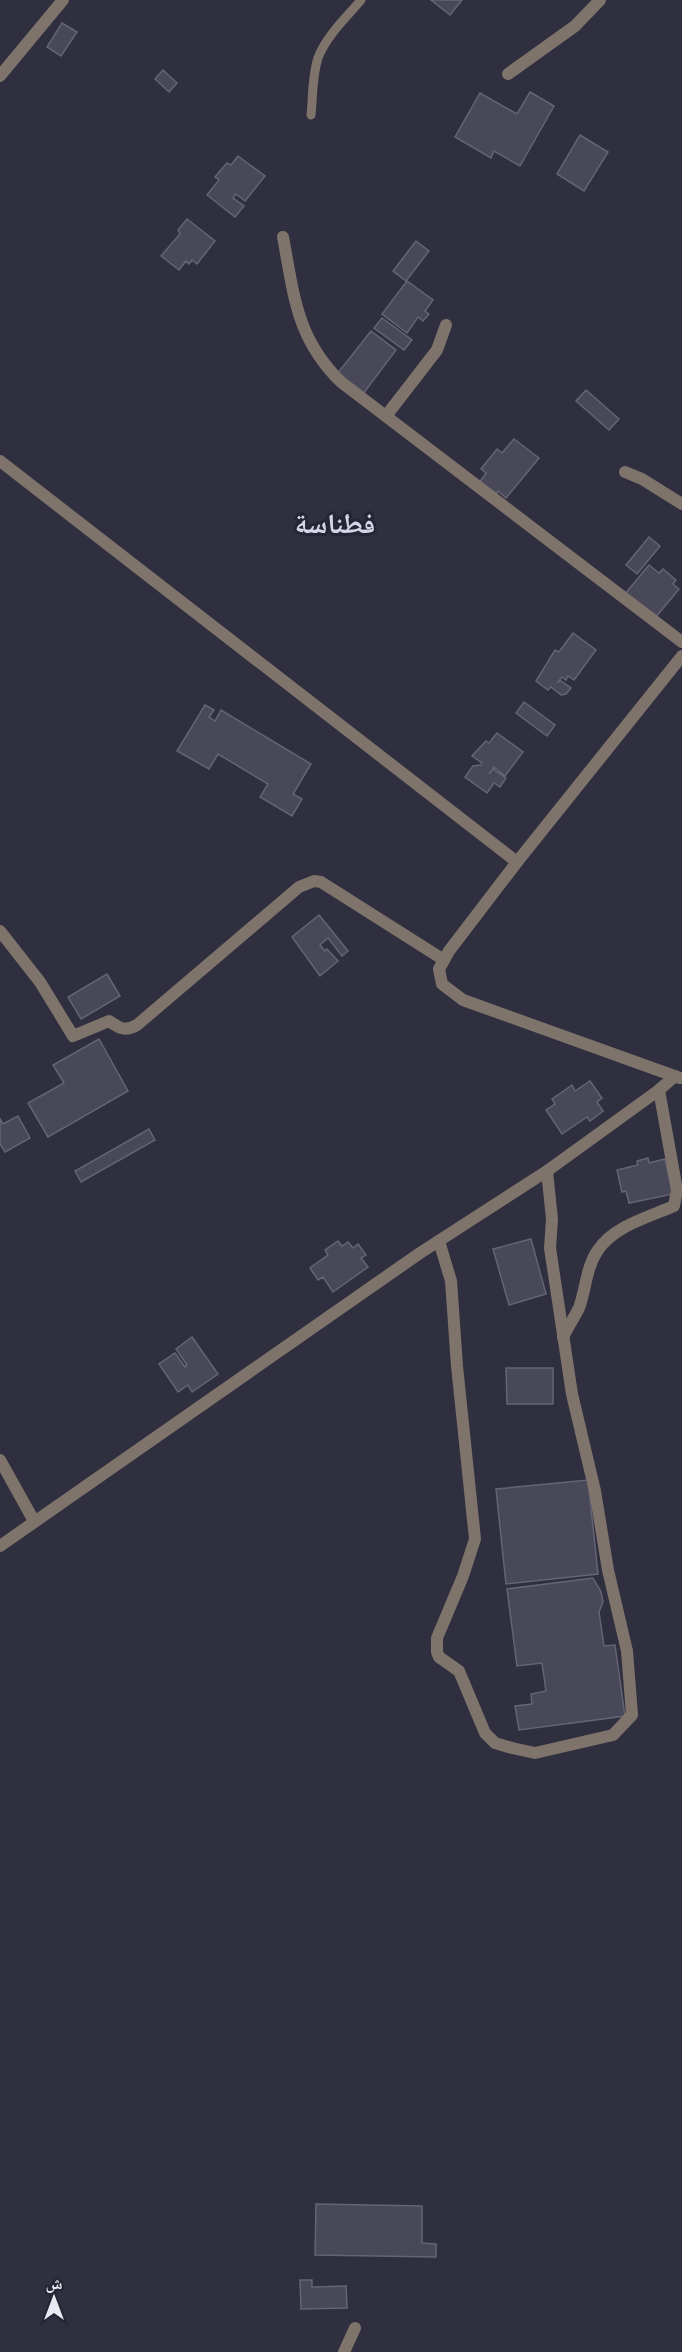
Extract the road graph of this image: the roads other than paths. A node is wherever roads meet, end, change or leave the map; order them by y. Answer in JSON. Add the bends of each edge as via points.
{"nodes":[{"id":1,"x":63,"y":0,"type":"edge"},
{"id":2,"x":361,"y":0,"type":"edge"},
{"id":3,"x":600,"y":0,"type":"edge"},
{"id":4,"x":508,"y":74,"type":"dead end"},
{"id":5,"x":0,"y":76,"type":"edge"},
{"id":6,"x":311,"y":115,"type":"dead end"},
{"id":7,"x":283,"y":237,"type":"dead end"},
{"id":8,"x":446,"y":325,"type":"dead end"},
{"id":9,"x":386,"y":416,"type":"junction"},
{"id":10,"x":0,"y":461,"type":"edge"},
{"id":11,"x":625,"y":472,"type":"dead end"},
{"id":12,"x":682,"y":504,"type":"edge"},
{"id":13,"x":682,"y":642,"type":"edge"},
{"id":14,"x":682,"y":656,"type":"edge"},
{"id":15,"x":517,"y":862,"type":"junction"},
{"id":16,"x":0,"y":931,"type":"edge"},
{"id":17,"x":444,"y":960,"type":"junction"},
{"id":18,"x":679,"y":1077,"type":"edge"},
{"id":19,"x":659,"y":1090,"type":"junction"},
{"id":20,"x":547,"y":1172,"type":"junction"},
{"id":21,"x":439,"y":1241,"type":"junction"},
{"id":22,"x":564,"y":1337,"type":"junction"},
{"id":23,"x":0,"y":1460,"type":"edge"},
{"id":24,"x":34,"y":1521,"type":"junction"},
{"id":25,"x":0,"y":1546,"type":"edge"},
{"id":26,"x":355,"y":2328,"type":"dead end"},
{"id":27,"x":345,"y":2352,"type":"edge"}],
"edges":[{"from":1,"to":5,"type":"street"},
{"from":2,"to":6,"type":"lane","via":[[319,56]]},
{"from":3,"to":4,"type":"street","via":[[575,26]]},
{"from":7,"to":9,"type":"street","via":[[302,327],[316,354],[341,382]]},
{"from":8,"to":9,"type":"street","via":[[437,350]]},
{"from":9,"to":13,"type":"street"},
{"from":10,"to":15,"type":"street"},
{"from":11,"to":12,"type":"street"},
{"from":14,"to":15,"type":"street"},
{"from":15,"to":17,"type":"street"},
{"from":16,"to":17,"type":"street","via":[[40,982],[73,1036],[109,1021],[125,1029],[137,1025],[291,894],[315,881]]},
{"from":17,"to":18,"type":"street","via":[[439,969],[442,984],[464,1000]]},
{"from":18,"to":19,"type":"street"},
{"from":19,"to":20,"type":"street"},
{"from":19,"to":22,"type":"street","via":[[677,1190],[674,1206],[649,1215],[598,1249],[579,1307]]},
{"from":20,"to":21,"type":"street"},
{"from":20,"to":22,"type":"street","via":[[552,1209],[550,1248]]},
{"from":21,"to":22,"type":"street","via":[[451,1281],[475,1539],[437,1638],[436,1652],[459,1671],[485,1733],[495,1743],[535,1753],[613,1735],[632,1715],[627,1651],[572,1394]]},
{"from":21,"to":24,"type":"street"},
{"from":23,"to":24,"type":"street"},
{"from":24,"to":25,"type":"street"},
{"from":26,"to":27,"type":"street"}]}
